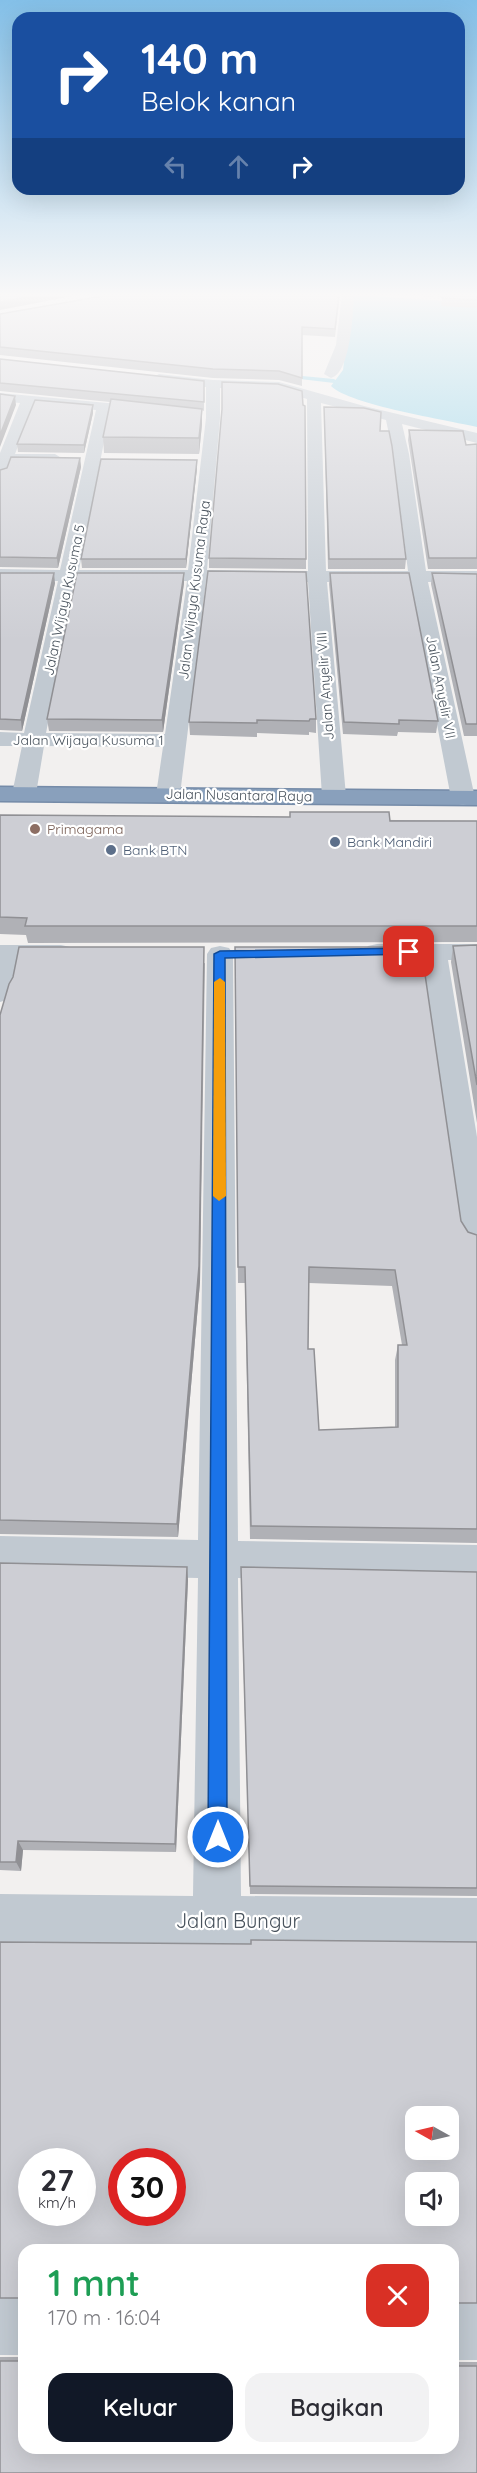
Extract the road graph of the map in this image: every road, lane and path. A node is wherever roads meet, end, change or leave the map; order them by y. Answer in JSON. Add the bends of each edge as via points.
{"nodes":[{"id":1,"x":24,"y":409,"type":"edge"},
{"id":2,"x":104,"y":409,"type":"edge"},
{"id":3,"x":132,"y":409,"type":"edge"},
{"id":4,"x":208,"y":409,"type":"edge"},
{"id":5,"x":314,"y":409,"type":"edge"},
{"id":6,"x":362,"y":409,"type":"edge"},
{"id":7,"x":137,"y":410,"type":"edge"},
{"id":8,"x":393,"y":418,"type":"junction"},
{"id":9,"x":477,"y":438,"type":"edge"},
{"id":10,"x":99,"y":459,"type":"junction"},
{"id":11,"x":2,"y":463,"type":"edge"},
{"id":12,"x":0,"y":575,"type":"edge"},
{"id":13,"x":70,"y":576,"type":"junction"},
{"id":14,"x":196,"y":576,"type":"junction"},
{"id":15,"x":316,"y":576,"type":"junction"},
{"id":16,"x":418,"y":577,"type":"junction"},
{"id":17,"x":477,"y":577,"type":"edge"},
{"id":18,"x":0,"y":739,"type":"edge"},
{"id":19,"x":34,"y":739,"type":"junction"},
{"id":20,"x":176,"y":741,"type":"junction"},
{"id":21,"x":0,"y":794,"type":"edge"},
{"id":22,"x":24,"y":794,"type":"junction"},
{"id":23,"x":168,"y":795,"type":"junction"},
{"id":24,"x":334,"y":796,"type":"junction"},
{"id":25,"x":470,"y":798,"type":"edge"},
{"id":26,"x":433,"y":952,"type":"junction"},
{"id":27,"x":477,"y":952,"type":"edge"},
{"id":28,"x":4,"y":953,"type":"edge"},
{"id":29,"x":350,"y":953,"type":"edge"},
{"id":30,"x":90,"y":954,"type":"edge"},
{"id":31,"x":220,"y":954,"type":"dead end"},
{"id":32,"x":0,"y":993,"type":"edge"},
{"id":33,"x":477,"y":1237,"type":"edge"},
{"id":34,"x":0,"y":1555,"type":"edge"},
{"id":35,"x":219,"y":1558,"type":"junction"},
{"id":36,"x":477,"y":1563,"type":"edge"},
{"id":37,"x":0,"y":1918,"type":"edge"},
{"id":38,"x":217,"y":1920,"type":"junction"},
{"id":39,"x":477,"y":1922,"type":"edge"},
{"id":40,"x":0,"y":2326,"type":"edge"},
{"id":41,"x":18,"y":2326,"type":"edge"},
{"id":42,"x":459,"y":2331,"type":"edge"},
{"id":43,"x":477,"y":2331,"type":"edge"}],
"edges":[{"from":1,"to":11,"type":"street"},
{"from":2,"to":10,"type":"street","name":"Jalan Wijaya Kusuma 5"},
{"from":3,"to":7,"type":"street"},
{"from":4,"to":14,"type":"street","name":"Jalan Wijaya Kusuma Raya"},
{"from":5,"to":15,"type":"street","name":"Jalan Anyelir VIII"},
{"from":6,"to":8,"type":"street"},
{"from":8,"to":9,"type":"street"},
{"from":8,"to":16,"type":"street","name":"Jalan Anyelir VII"},
{"from":10,"to":11,"type":"street"},
{"from":10,"to":13,"type":"street","name":"Jalan Wijaya Kusuma 5"},
{"from":12,"to":13,"type":"street"},
{"from":13,"to":14,"type":"street"},
{"from":13,"to":19,"type":"street","name":"Jalan Wijaya Kusuma 5"},
{"from":14,"to":15,"type":"street"},
{"from":14,"to":20,"type":"street","name":"Jalan Wijaya Kusuma Raya"},
{"from":15,"to":16,"type":"street"},
{"from":15,"to":24,"type":"street","name":"Jalan Anyelir VIII"},
{"from":16,"to":17,"type":"street"},
{"from":16,"to":25,"type":"street","name":"Jalan Anyelir VII"},
{"from":18,"to":19,"type":"street","name":"Jalan Wijaya Kusuma 1"},
{"from":19,"to":20,"type":"street","name":"Jalan Wijaya Kusuma 1"},
{"from":19,"to":22,"type":"street","name":"Jalan Wijaya Kusuma 5"},
{"from":20,"to":23,"type":"street","name":"Jalan Wijaya Kusuma Raya"},
{"from":21,"to":22,"type":"highway","name":"Jalan Nusantara Raya"},
{"from":22,"to":23,"type":"highway","name":"Jalan Nusantara Raya"},
{"from":23,"to":24,"type":"highway","name":"Jalan Nusantara Raya"},
{"from":24,"to":25,"type":"highway","name":"Jalan Nusantara Raya"},
{"from":26,"to":27,"type":"street"},
{"from":26,"to":29,"type":"street"},
{"from":26,"to":33,"type":"street"},
{"from":28,"to":30,"type":"street"},
{"from":28,"to":32,"type":"street"},
{"from":31,"to":35,"type":"street"},
{"from":34,"to":35,"type":"street"},
{"from":35,"to":36,"type":"street"},
{"from":35,"to":38,"type":"street"},
{"from":37,"to":38,"type":"street","name":"Jalan Bungur"},
{"from":38,"to":39,"type":"street","name":"Jalan Bungur"},
{"from":40,"to":41,"type":"street"},
{"from":42,"to":43,"type":"street"}]}
